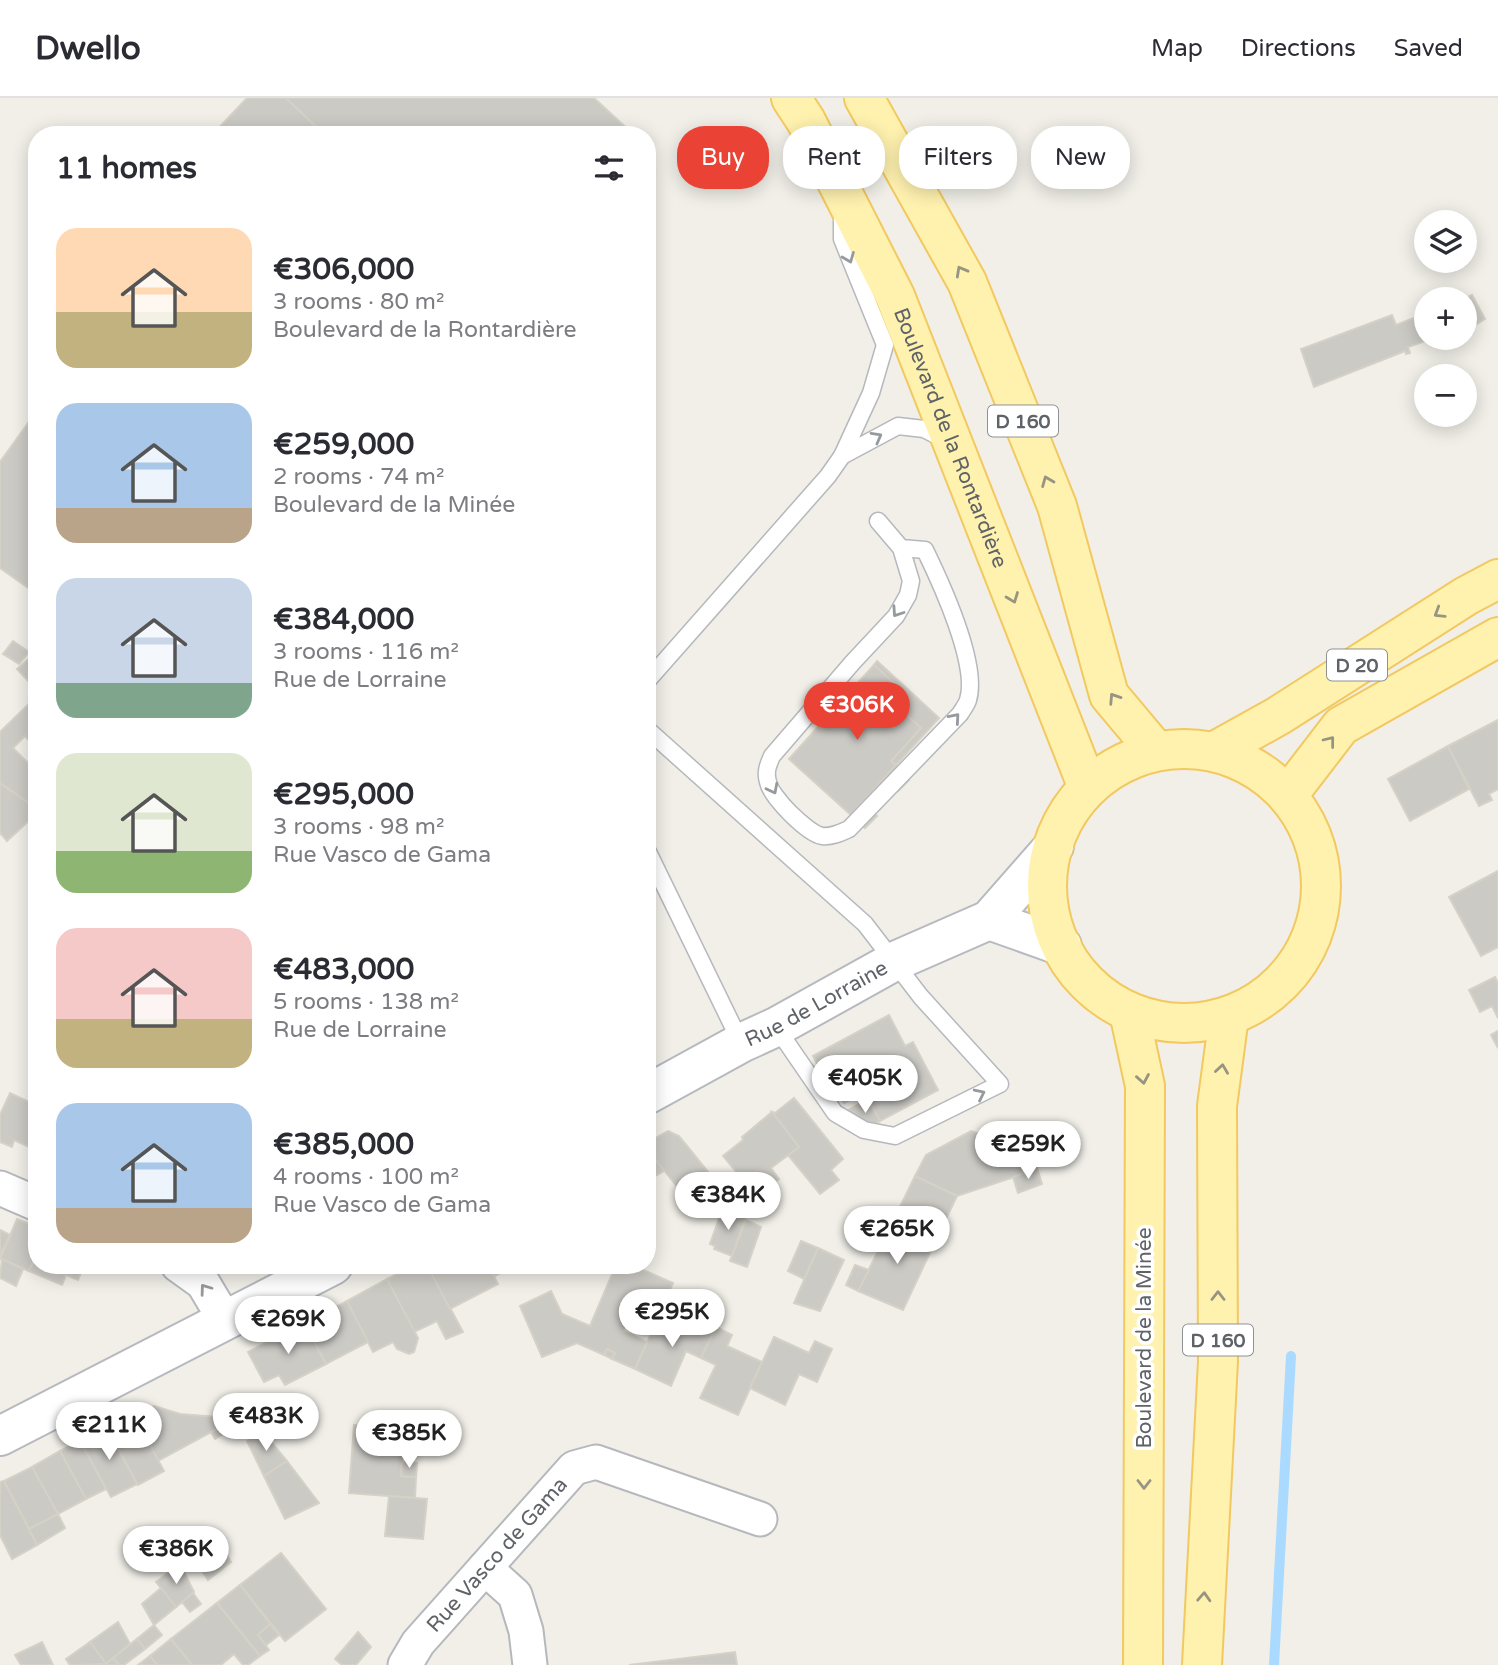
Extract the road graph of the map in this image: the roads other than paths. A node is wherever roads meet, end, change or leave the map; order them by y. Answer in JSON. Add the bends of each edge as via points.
{"nodes":[{"id":1,"x":791,"y":98,"type":"edge"},
{"id":2,"x":864,"y":98,"type":"edge"},
{"id":3,"x":841,"y":191,"type":"junction"},
{"id":4,"x":952,"y":443,"type":"junction"},
{"id":5,"x":842,"y":456,"type":"junction"},
{"id":6,"x":878,"y":522,"type":"dead end"},
{"id":7,"x":901,"y":548,"type":"junction"},
{"id":8,"x":1498,"y":579,"type":"edge"},
{"id":9,"x":1498,"y":637,"type":"edge"},
{"id":10,"x":656,"y":671,"type":"edge"},
{"id":11,"x":656,"y":737,"type":"edge"},
{"id":12,"x":1156,"y":751,"type":"junction"},
{"id":13,"x":1215,"y":751,"type":"junction"},
{"id":14,"x":1088,"y":788,"type":"junction"},
{"id":15,"x":1288,"y":795,"type":"junction"},
{"id":16,"x":1054,"y":846,"type":"junction"},
{"id":17,"x":656,"y":868,"type":"edge"},
{"id":18,"x":989,"y":920,"type":"junction"},
{"id":19,"x":1062,"y":946,"type":"junction"},
{"id":20,"x":893,"y":962,"type":"junction"},
{"id":21,"x":1129,"y":1012,"type":"junction"},
{"id":22,"x":1229,"y":1016,"type":"junction"},
{"id":23,"x":776,"y":1027,"type":"junction"},
{"id":24,"x":741,"y":1043,"type":"junction"},
{"id":25,"x":656,"y":1090,"type":"edge"},
{"id":26,"x":0,"y":1188,"type":"edge"},
{"id":27,"x":28,"y":1200,"type":"edge"},
{"id":28,"x":190,"y":1274,"type":"edge"},
{"id":29,"x":315,"y":1274,"type":"edge"},
{"id":30,"x":225,"y":1320,"type":"junction"},
{"id":31,"x":0,"y":1436,"type":"edge"},
{"id":32,"x":760,"y":1519,"type":"dead end"},
{"id":33,"x":485,"y":1568,"type":"junction"},
{"id":34,"x":405,"y":1665,"type":"edge"},
{"id":35,"x":530,"y":1665,"type":"edge"},
{"id":36,"x":1143,"y":1665,"type":"edge"},
{"id":37,"x":1202,"y":1665,"type":"edge"}],
"edges":[{"from":1,"to":3,"type":"main road","name":"Boulevard de la Rontardière"},
{"from":12,"to":2,"type":"main road","number":"D 160","one_way":true,"via":[[1109,695],[1057,506],[967,282]]},
{"from":3,"to":4,"type":"main road","name":"Boulevard de la Rontardière","via":[[895,296]]},
{"from":3,"to":5,"type":"lane","one_way":true,"via":[[842,239],[885,345],[871,393]]},
{"from":5,"to":4,"type":"lane","one_way":true,"via":[[898,426],[924,429]]},
{"from":4,"to":14,"type":"main road","name":"Boulevard de la Rontardière","one_way":true},
{"from":5,"to":10,"type":"lane"},
{"from":6,"to":7,"type":"lane"},
{"from":7,"to":7,"type":"lane","one_way":true,"via":[[911,581],[896,616],[772,756],[766,770],[775,797],[820,836],[849,829],[960,714],[969,699],[963,646],[944,590],[925,550]]},
{"from":8,"to":13,"type":"main road","number":"D 20","one_way":true},
{"from":15,"to":9,"type":"main road","number":"D 20","one_way":true,"via":[[1341,726]]},
{"from":11,"to":20,"type":"lane","via":[[865,924]]},
{"from":12,"to":13,"type":"main road"},
{"from":12,"to":14,"type":"main road","via":[[1119,765]]},
{"from":13,"to":15,"type":"main road","via":[[1254,767]]},
{"from":14,"to":16,"type":"main road","via":[[1063,821]]},
{"from":15,"to":22,"type":"main road","via":[[1312,833],[1321,876],[1317,921],[1299,962],[1269,995]]},
{"from":16,"to":18,"type":"main road","name":"Rue de Lorraine"},
{"from":16,"to":19,"type":"main road","via":[[1048,899]]},
{"from":17,"to":24,"type":"lane"},
{"from":18,"to":19,"type":"main road"},
{"from":18,"to":20,"type":"main road","name":"Rue de Lorraine"},
{"from":19,"to":21,"type":"main road","via":[[1073,967],[1098,993]]},
{"from":20,"to":23,"type":"main road","name":"Rue de Lorraine"},
{"from":23,"to":20,"type":"lane","one_way":true,"via":[[835,1114],[864,1130],[895,1136],[1000,1084]]},
{"from":21,"to":22,"type":"main road","via":[[1161,1021],[1196,1023]]},
{"from":21,"to":36,"type":"main road","name":"Boulevard de la Minée","one_way":true,"via":[[1145,1086]]},
{"from":37,"to":22,"type":"main road","number":"D 160","one_way":true,"via":[[1219,1361],[1217,1106]]},
{"from":23,"to":24,"type":"main road","name":"Rue de Lorraine"},
{"from":24,"to":25,"type":"main road","name":"Rue de Lorraine"},
{"from":26,"to":27,"type":"street"},
{"from":30,"to":28,"type":"street","one_way":true,"via":[[203,1283]]},
{"from":29,"to":30,"type":"main road"},
{"from":30,"to":31,"type":"main road"},
{"from":32,"to":33,"type":"street","name":"Rue Vasco de Gama","via":[[596,1462],[574,1468]]},
{"from":33,"to":34,"type":"street","name":"Rue Vasco de Gama","via":[[418,1643]]},
{"from":33,"to":35,"type":"street","via":[[515,1595]]}]}
